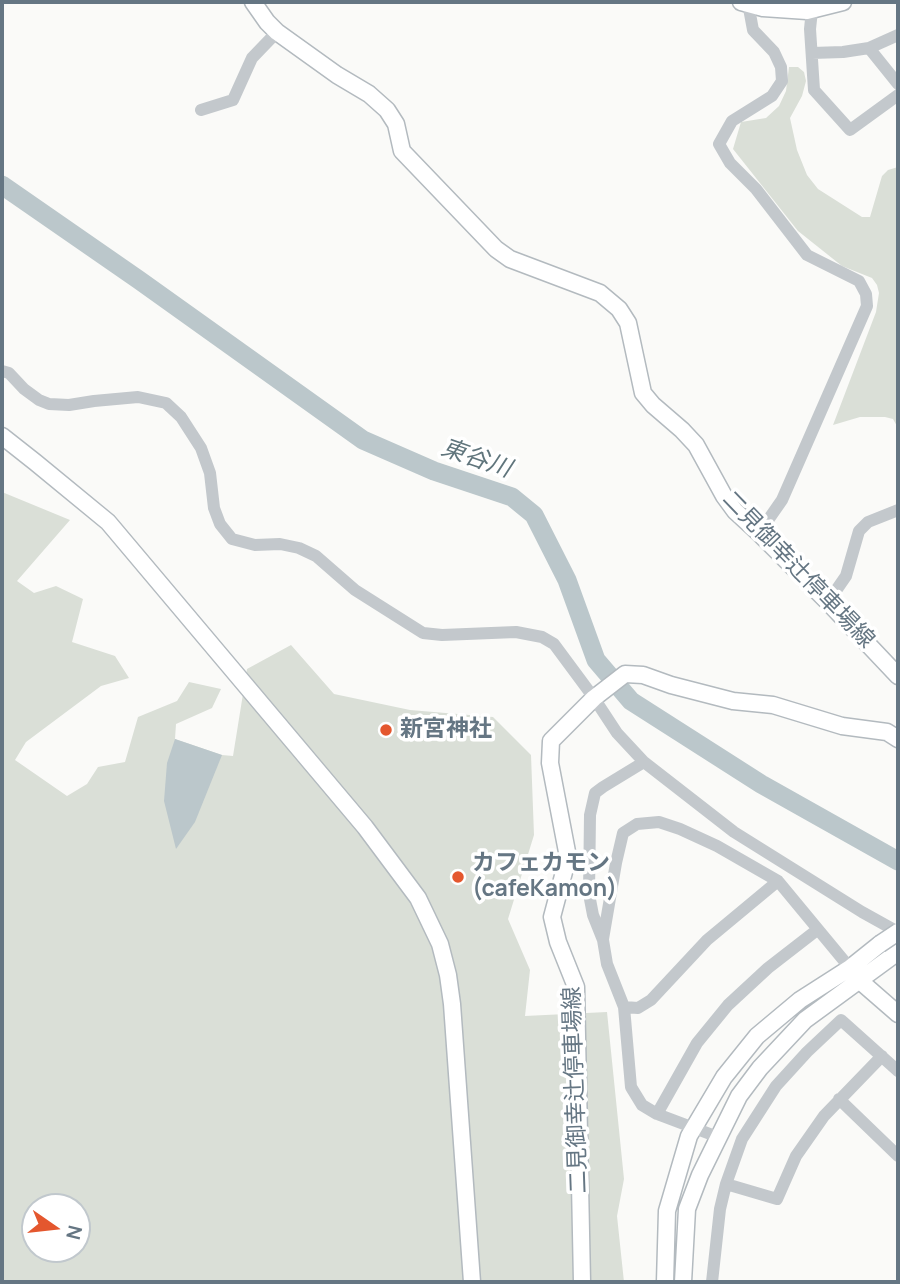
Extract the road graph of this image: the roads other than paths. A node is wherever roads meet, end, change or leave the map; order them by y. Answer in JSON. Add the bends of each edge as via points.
{"nodes":[{"id":1,"x":253,"y":2,"type":"edge"},
{"id":2,"x":842,"y":2,"type":"edge"},
{"id":3,"x":744,"y":3,"type":"edge"},
{"id":4,"x":812,"y":10,"type":"junction"},
{"id":5,"x":277,"y":32,"type":"junction"},
{"id":6,"x":898,"y":35,"type":"edge"},
{"id":7,"x":869,"y":48,"type":"junction"},
{"id":8,"x":812,"y":53,"type":"junction"},
{"id":9,"x":898,"y":85,"type":"edge"},
{"id":10,"x":898,"y":95,"type":"edge"},
{"id":11,"x":201,"y":110,"type":"dead end"},
{"id":12,"x":2,"y":371,"type":"edge"},
{"id":13,"x":2,"y":436,"type":"edge"},
{"id":14,"x":898,"y":510,"type":"edge"},
{"id":15,"x":759,"y":533,"type":"junction"},
{"id":16,"x":828,"y":602,"type":"junction"},
{"id":17,"x":898,"y":676,"type":"edge"},
{"id":18,"x":594,"y":698,"type":"junction"},
{"id":19,"x":898,"y":739,"type":"edge"},
{"id":20,"x":644,"y":762,"type":"junction"},
{"id":21,"x":778,"y":881,"type":"junction"},
{"id":22,"x":817,"y":930,"type":"junction"},
{"id":23,"x":898,"y":932,"type":"edge"},
{"id":24,"x":603,"y":940,"type":"junction"},
{"id":25,"x":895,"y":954,"type":"edge"},
{"id":26,"x":855,"y":974,"type":"junction"},
{"id":27,"x":624,"y":1007,"type":"junction"},
{"id":28,"x":898,"y":1014,"type":"edge"},
{"id":29,"x":883,"y":1056,"type":"junction"},
{"id":30,"x":898,"y":1071,"type":"edge"},
{"id":31,"x":839,"y":1099,"type":"junction"},
{"id":32,"x":657,"y":1114,"type":"junction"},
{"id":33,"x":694,"y":1128,"type":"junction"},
{"id":34,"x":718,"y":1137,"type":"junction"},
{"id":35,"x":898,"y":1156,"type":"edge"},
{"id":36,"x":726,"y":1184,"type":"junction"},
{"id":37,"x":472,"y":1282,"type":"edge"},
{"id":38,"x":582,"y":1282,"type":"edge"},
{"id":39,"x":665,"y":1282,"type":"edge"},
{"id":40,"x":683,"y":1282,"type":"edge"},
{"id":41,"x":712,"y":1282,"type":"edge"}],
"edges":[{"from":1,"to":5,"type":"street","name":"二見御幸辻停車場線"},
{"from":2,"to":4,"type":"street"},
{"from":3,"to":4,"type":"street"},
{"from":3,"to":15,"type":"street","via":[[753,30],[782,67],[782,81],[772,96],[732,121],[719,144],[807,255],[859,281],[867,306],[782,500]]},
{"from":4,"to":8,"type":"street"},
{"from":5,"to":11,"type":"street","via":[[252,58],[233,100]]},
{"from":5,"to":15,"type":"street","name":"二見御幸辻停車場線","via":[[387,110],[396,124],[402,151],[496,249],[510,259],[600,293],[619,309],[628,323],[643,393],[696,445],[724,496]]},
{"from":6,"to":7,"type":"street"},
{"from":7,"to":8,"type":"street"},
{"from":7,"to":9,"type":"street"},
{"from":8,"to":10,"type":"street","via":[[814,90],[850,130]]},
{"from":12,"to":18,"type":"street","via":[[49,404],[138,397],[166,403],[201,448],[210,473],[214,508],[232,538],[255,545],[299,548],[316,556],[355,590],[423,633],[516,632],[542,637],[554,643]]},
{"from":13,"to":37,"type":"street","via":[[108,522],[365,827],[418,898],[440,944],[448,975]]},
{"from":14,"to":16,"type":"street","via":[[868,522],[859,531],[846,576]]},
{"from":15,"to":16,"type":"street","name":"二見御幸辻停車場線"},
{"from":16,"to":17,"type":"street","name":"二見御幸辻停車場線"},
{"from":18,"to":19,"type":"street","name":"二見御幸辻停車場線","via":[[625,674],[643,676],[733,701],[773,705],[842,726],[887,732]]},
{"from":18,"to":20,"type":"street"},
{"from":18,"to":38,"type":"street","name":"二見御幸辻停車場線","via":[[551,741],[550,763],[568,857],[552,917],[576,987]]},
{"from":20,"to":23,"type":"street","via":[[734,832]]},
{"from":20,"to":24,"type":"street","via":[[595,793],[590,816],[589,894]]},
{"from":21,"to":22,"type":"street"},
{"from":21,"to":24,"type":"street","via":[[680,829],[659,822],[637,824],[623,833]]},
{"from":21,"to":27,"type":"street","via":[[706,940],[651,1000],[638,1008]]},
{"from":22,"to":26,"type":"street"},
{"from":22,"to":32,"type":"street","via":[[728,1004],[698,1043]]},
{"from":23,"to":26,"type":"street","bridge":true,"via":[[880,944]]},
{"from":24,"to":27,"type":"street"},
{"from":25,"to":26,"type":"street"},
{"from":26,"to":28,"type":"street"},
{"from":26,"to":33,"type":"street","via":[[800,1000],[757,1036],[724,1077]]},
{"from":26,"to":34,"type":"street","via":[[768,1060],[739,1096]]},
{"from":27,"to":32,"type":"street","via":[[631,1087],[642,1105]]},
{"from":29,"to":30,"type":"street"},
{"from":29,"to":31,"type":"street"},
{"from":29,"to":36,"type":"street","via":[[841,1020],[776,1086],[742,1139]]},
{"from":31,"to":35,"type":"street"},
{"from":31,"to":36,"type":"street","via":[[796,1156],[777,1199]]},
{"from":32,"to":33,"type":"street"},
{"from":33,"to":34,"type":"street"},
{"from":33,"to":39,"type":"street","via":[[667,1211]]},
{"from":34,"to":40,"type":"street","via":[[687,1209]]},
{"from":36,"to":41,"type":"street"}]}
